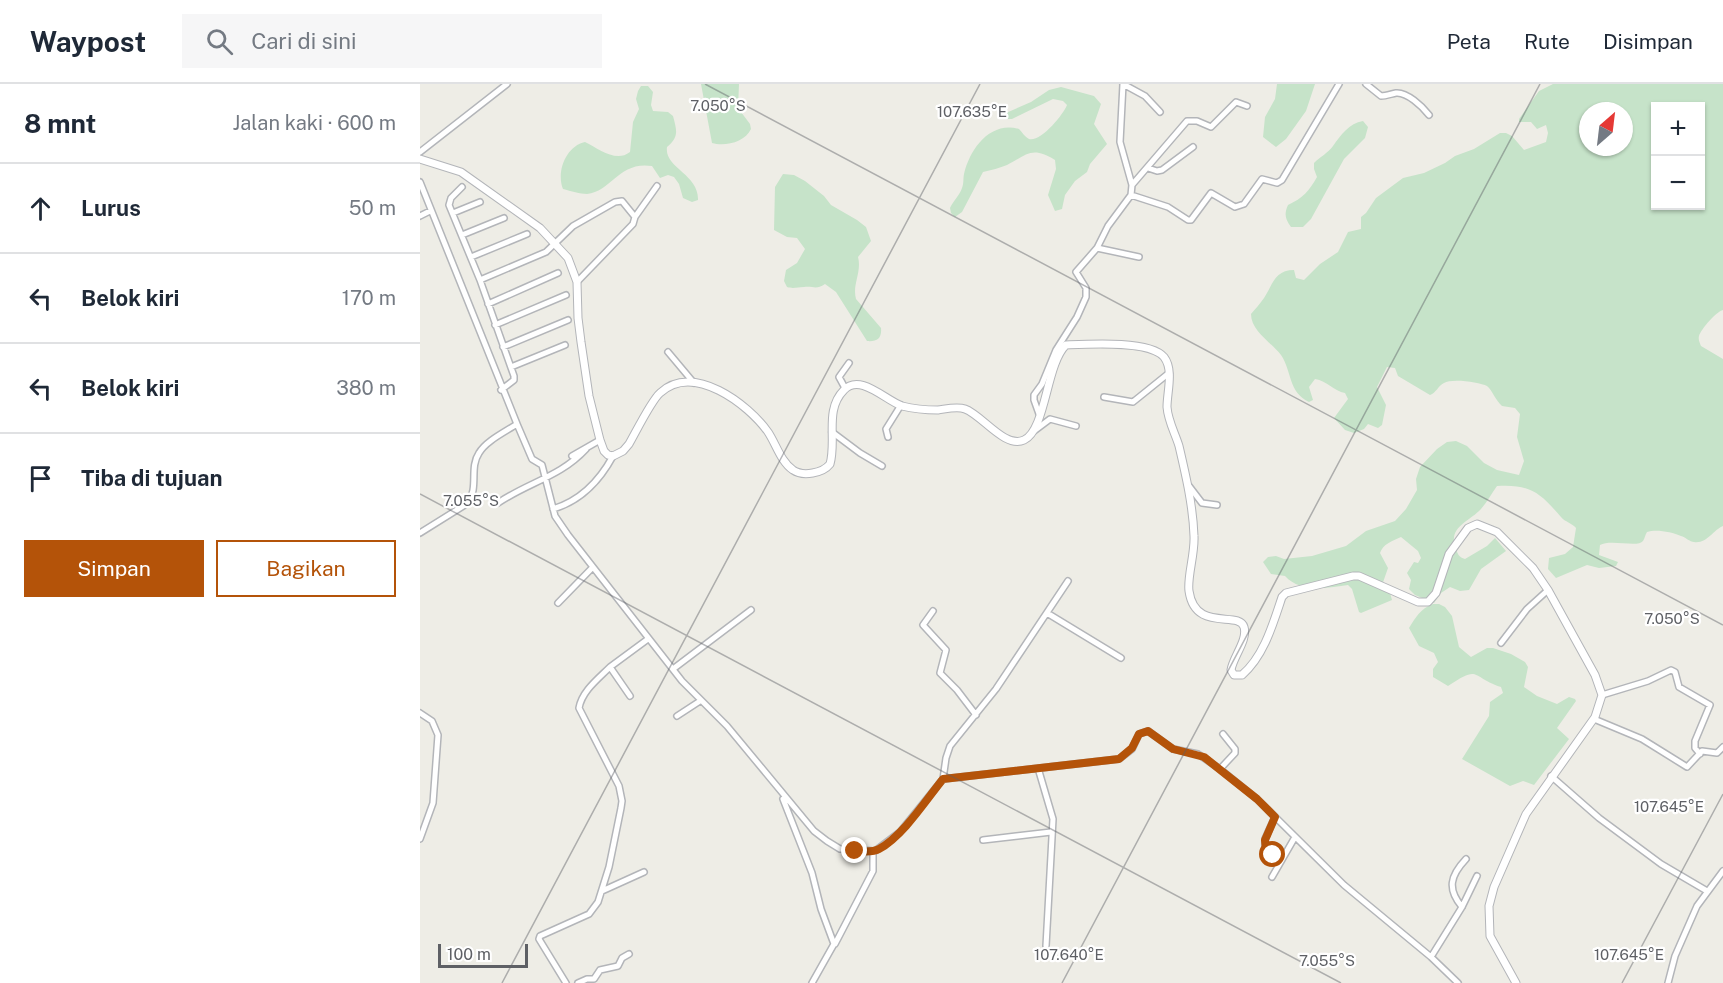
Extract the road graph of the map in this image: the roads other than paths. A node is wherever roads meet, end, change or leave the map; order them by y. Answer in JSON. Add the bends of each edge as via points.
{"nodes":[{"id":1,"x":507,"y":84,"type":"edge"},
{"id":2,"x":1123,"y":84,"type":"edge"},
{"id":3,"x":1339,"y":84,"type":"edge"},
{"id":4,"x":1366,"y":84,"type":"edge"},
{"id":5,"x":1246,"y":106,"type":"dead end"},
{"id":6,"x":1160,"y":112,"type":"dead end"},
{"id":7,"x":1429,"y":114,"type":"dead end"},
{"id":8,"x":1193,"y":147,"type":"dead end"},
{"id":9,"x":420,"y":152,"type":"edge"},
{"id":10,"x":420,"y":159,"type":"edge"},
{"id":11,"x":1148,"y":168,"type":"junction"},
{"id":12,"x":420,"y":182,"type":"edge"},
{"id":13,"x":1132,"y":185,"type":"junction"},
{"id":14,"x":657,"y":186,"type":"dead end"},
{"id":15,"x":462,"y":187,"type":"dead end"},
{"id":16,"x":1131,"y":195,"type":"junction"},
{"id":17,"x":480,"y":202,"type":"dead end"},
{"id":18,"x":430,"y":211,"type":"junction"},
{"id":19,"x":453,"y":213,"type":"junction"},
{"id":20,"x":420,"y":216,"type":"edge"},
{"id":21,"x":504,"y":218,"type":"dead end"},
{"id":22,"x":634,"y":218,"type":"junction"},
{"id":23,"x":527,"y":234,"type":"dead end"},
{"id":24,"x":462,"y":235,"type":"junction"},
{"id":25,"x":556,"y":243,"type":"junction"},
{"id":26,"x":1096,"y":248,"type":"junction"},
{"id":27,"x":471,"y":257,"type":"junction"},
{"id":28,"x":1139,"y":258,"type":"dead end"},
{"id":29,"x":558,"y":273,"type":"dead end"},
{"id":30,"x":480,"y":280,"type":"junction"},
{"id":31,"x":577,"y":282,"type":"junction"},
{"id":32,"x":566,"y":295,"type":"dead end"},
{"id":33,"x":488,"y":303,"type":"junction"},
{"id":34,"x":568,"y":320,"type":"dead end"},
{"id":35,"x":495,"y":325,"type":"junction"},
{"id":36,"x":565,"y":345,"type":"dead end"},
{"id":37,"x":503,"y":347,"type":"junction"},
{"id":38,"x":668,"y":352,"type":"dead end"},
{"id":39,"x":849,"y":363,"type":"dead end"},
{"id":40,"x":511,"y":368,"type":"junction"},
{"id":41,"x":1169,"y":373,"type":"junction"},
{"id":42,"x":694,"y":383,"type":"junction"},
{"id":43,"x":845,"y":388,"type":"junction"},
{"id":44,"x":501,"y":390,"type":"junction"},
{"id":45,"x":1104,"y":397,"type":"dead end"},
{"id":46,"x":900,"y":405,"type":"junction"},
{"id":47,"x":1039,"y":414,"type":"junction"},
{"id":48,"x":517,"y":424,"type":"junction"},
{"id":49,"x":1076,"y":426,"type":"dead end"},
{"id":50,"x":832,"y":432,"type":"junction"},
{"id":51,"x":1033,"y":432,"type":"junction"},
{"id":52,"x":888,"y":436,"type":"dead end"},
{"id":53,"x":600,"y":440,"type":"junction"},
{"id":54,"x":586,"y":449,"type":"junction"},
{"id":55,"x":572,"y":456,"type":"dead end"},
{"id":56,"x":614,"y":456,"type":"junction"},
{"id":57,"x":882,"y":466,"type":"dead end"},
{"id":58,"x":546,"y":479,"type":"junction"},
{"id":59,"x":1186,"y":482,"type":"junction"},
{"id":60,"x":498,"y":503,"type":"dead end"},
{"id":61,"x":1216,"y":505,"type":"dead end"},
{"id":62,"x":553,"y":509,"type":"junction"},
{"id":63,"x":420,"y":533,"type":"edge"},
{"id":64,"x":593,"y":567,"type":"junction"},
{"id":65,"x":1068,"y":581,"type":"dead end"},
{"id":66,"x":1548,"y":590,"type":"junction"},
{"id":67,"x":558,"y":603,"type":"dead end"},
{"id":68,"x":751,"y":610,"type":"dead end"},
{"id":69,"x":933,"y":611,"type":"dead end"},
{"id":70,"x":1047,"y":613,"type":"junction"},
{"id":71,"x":648,"y":639,"type":"junction"},
{"id":72,"x":1501,"y":643,"type":"dead end"},
{"id":73,"x":1121,"y":658,"type":"dead end"},
{"id":74,"x":610,"y":667,"type":"junction"},
{"id":75,"x":673,"y":669,"type":"junction"},
{"id":76,"x":1602,"y":695,"type":"junction"},
{"id":77,"x":630,"y":696,"type":"dead end"},
{"id":78,"x":700,"y":701,"type":"junction"},
{"id":79,"x":420,"y":712,"type":"edge"},
{"id":80,"x":976,"y":715,"type":"junction"},
{"id":81,"x":677,"y":716,"type":"dead end"},
{"id":82,"x":1594,"y":719,"type":"junction"},
{"id":83,"x":1223,"y":734,"type":"dead end"},
{"id":84,"x":1723,"y":747,"type":"edge"},
{"id":85,"x":1700,"y":754,"type":"junction"},
{"id":86,"x":1038,"y":768,"type":"junction"},
{"id":87,"x":1220,"y":769,"type":"junction"},
{"id":88,"x":1551,"y":777,"type":"junction"},
{"id":89,"x":943,"y":779,"type":"junction"},
{"id":90,"x":782,"y":794,"type":"junction"},
{"id":91,"x":1275,"y":817,"type":"junction"},
{"id":92,"x":1051,"y":832,"type":"junction"},
{"id":93,"x":1294,"y":837,"type":"junction"},
{"id":94,"x":420,"y":839,"type":"edge"},
{"id":95,"x":983,"y":840,"type":"dead end"},
{"id":96,"x":873,"y":851,"type":"junction"},
{"id":97,"x":1466,"y":859,"type":"dead end"},
{"id":98,"x":1277,"y":866,"type":"junction"},
{"id":99,"x":1723,"y":871,"type":"edge"},
{"id":100,"x":644,"y":872,"type":"dead end"},
{"id":101,"x":1477,"y":876,"type":"dead end"},
{"id":102,"x":1272,"y":877,"type":"dead end"},
{"id":103,"x":603,"y":891,"type":"junction"},
{"id":104,"x":1707,"y":891,"type":"junction"},
{"id":105,"x":1462,"y":907,"type":"junction"},
{"id":106,"x":834,"y":946,"type":"junction"},
{"id":107,"x":1046,"y":946,"type":"dead end"},
{"id":108,"x":629,"y":954,"type":"dead end"},
{"id":109,"x":1431,"y":957,"type":"junction"},
{"id":110,"x":566,"y":983,"type":"edge"},
{"id":111,"x":578,"y":983,"type":"edge"},
{"id":112,"x":812,"y":983,"type":"edge"},
{"id":113,"x":1458,"y":983,"type":"edge"},
{"id":114,"x":1516,"y":983,"type":"edge"},
{"id":115,"x":1668,"y":983,"type":"edge"}],
"edges":[{"from":1,"to":9,"type":"street"},
{"from":2,"to":6,"type":"street","via":[[1145,96]]},
{"from":2,"to":13,"type":"street","via":[[1120,142]]},
{"from":3,"to":16,"type":"street","via":[[1282,180],[1278,183],[1262,179],[1244,204],[1235,207],[1211,193],[1188,220],[1168,207]]},
{"from":4,"to":7,"type":"street","via":[[1381,96],[1403,94]]},
{"from":5,"to":11,"type":"street","via":[[1236,102],[1211,127],[1187,121]]},
{"from":8,"to":11,"type":"street","via":[[1161,171]]},
{"from":10,"to":25,"type":"street","via":[[461,172]]},
{"from":11,"to":13,"type":"street"},
{"from":12,"to":18,"type":"street"},
{"from":13,"to":16,"type":"street"},
{"from":14,"to":22,"type":"street"},
{"from":15,"to":19,"type":"street","via":[[450,200]]},
{"from":16,"to":26,"type":"street"},
{"from":17,"to":19,"type":"street"},
{"from":18,"to":20,"type":"street"},
{"from":18,"to":44,"type":"street"},
{"from":19,"to":24,"type":"street"},
{"from":21,"to":24,"type":"street"},
{"from":22,"to":25,"type":"street","via":[[622,201],[615,202],[573,226]]},
{"from":22,"to":31,"type":"street","via":[[633,224]]},
{"from":23,"to":27,"type":"street"},
{"from":24,"to":27,"type":"street"},
{"from":25,"to":30,"type":"street","via":[[540,255]]},
{"from":25,"to":31,"type":"street","via":[[568,258]]},
{"from":26,"to":28,"type":"street"},
{"from":26,"to":47,"type":"street","via":[[1075,273],[1084,285],[1086,297],[1034,395]]},
{"from":27,"to":30,"type":"street"},
{"from":29,"to":33,"type":"street"},
{"from":30,"to":33,"type":"street"},
{"from":31,"to":53,"type":"street","via":[[581,342]]},
{"from":32,"to":35,"type":"street"},
{"from":33,"to":35,"type":"street"},
{"from":34,"to":37,"type":"street"},
{"from":35,"to":37,"type":"street"},
{"from":36,"to":40,"type":"street"},
{"from":37,"to":40,"type":"street"},
{"from":38,"to":42,"type":"street"},
{"from":39,"to":43,"type":"street","via":[[839,377]]},
{"from":40,"to":44,"type":"street","via":[[514,380]]},
{"from":41,"to":45,"type":"street","via":[[1133,402]]},
{"from":41,"to":47,"type":"street","via":[[1167,361],[1151,349],[1119,344],[1066,345],[1055,361]]},
{"from":41,"to":59,"type":"street","via":[[1167,409]]},
{"from":42,"to":50,"type":"street","via":[[716,389],[749,409],[787,466],[798,474],[826,470],[832,458]]},
{"from":42,"to":56,"type":"street","via":[[684,382],[660,392],[629,444]]},
{"from":43,"to":46,"type":"street","via":[[862,385]]},
{"from":43,"to":50,"type":"street","via":[[833,411]]},
{"from":44,"to":48,"type":"street"},
{"from":46,"to":51,"type":"street","via":[[918,410],[964,409],[1010,440],[1024,440]]},
{"from":46,"to":52,"type":"street","via":[[886,429]]},
{"from":47,"to":51,"type":"street"},
{"from":48,"to":58,"type":"street","via":[[532,459],[542,465]]},
{"from":48,"to":63,"type":"street","via":[[477,455],[473,496],[468,503]]},
{"from":49,"to":51,"type":"street","via":[[1050,419]]},
{"from":50,"to":57,"type":"street"},
{"from":53,"to":54,"type":"street"},
{"from":53,"to":56,"type":"street","via":[[604,451]]},
{"from":54,"to":55,"type":"street"},
{"from":54,"to":58,"type":"street"},
{"from":56,"to":62,"type":"street","via":[[594,483]]},
{"from":58,"to":60,"type":"street"},
{"from":58,"to":62,"type":"street"},
{"from":59,"to":61,"type":"street","via":[[1202,503]]},
{"from":59,"to":66,"type":"street","via":[[1195,538],[1189,594],[1206,616],[1234,619],[1244,627],[1232,663],[1234,675],[1242,675],[1257,658],[1282,597],[1290,591],[1359,576],[1418,602],[1428,602],[1436,593],[1449,554],[1472,525],[1484,525],[1502,536]]},
{"from":62,"to":64,"type":"street"},
{"from":64,"to":67,"type":"street"},
{"from":64,"to":71,"type":"street"},
{"from":65,"to":70,"type":"street"},
{"from":66,"to":72,"type":"street","via":[[1527,609]]},
{"from":66,"to":76,"type":"street"},
{"from":68,"to":75,"type":"street"},
{"from":69,"to":80,"type":"street","via":[[923,625],[946,650],[940,673]]},
{"from":70,"to":73,"type":"street"},
{"from":70,"to":80,"type":"street"},
{"from":71,"to":74,"type":"street"},
{"from":71,"to":75,"type":"street"},
{"from":74,"to":77,"type":"street"},
{"from":74,"to":103,"type":"street","via":[[585,693],[579,708],[619,786],[622,801]]},
{"from":75,"to":78,"type":"street"},
{"from":76,"to":82,"type":"street"},
{"from":76,"to":85,"type":"street","via":[[1671,670],[1675,672],[1679,687],[1710,705],[1695,741]]},
{"from":78,"to":81,"type":"street"},
{"from":78,"to":90,"type":"street","via":[[727,726]]},
{"from":79,"to":94,"type":"street","via":[[432,721],[438,735],[433,803]]},
{"from":80,"to":89,"type":"street","via":[[950,746]]},
{"from":82,"to":85,"type":"street","via":[[1642,739],[1687,767]]},
{"from":82,"to":88,"type":"street"},
{"from":83,"to":87,"type":"street","via":[[1235,753]]},
{"from":84,"to":85,"type":"street","via":[[1717,753],[1705,750]]},
{"from":86,"to":87,"type":"street","via":[[1119,759],[1132,748],[1139,734],[1148,731],[1173,749],[1198,754]]},
{"from":86,"to":89,"type":"street"},
{"from":86,"to":92,"type":"street","via":[[1053,819]]},
{"from":87,"to":91,"type":"street"},
{"from":88,"to":104,"type":"street","via":[[1661,864]]},
{"from":88,"to":114,"type":"street","via":[[1513,841],[1489,906],[1490,936]]},
{"from":89,"to":96,"type":"street","via":[[900,832]]},
{"from":90,"to":96,"type":"street","via":[[826,841],[840,849]]},
{"from":90,"to":106,"type":"street"},
{"from":91,"to":93,"type":"street"},
{"from":91,"to":98,"type":"street","via":[[1265,849],[1273,855]]},
{"from":92,"to":95,"type":"street"},
{"from":92,"to":107,"type":"street"},
{"from":93,"to":98,"type":"street"},
{"from":93,"to":109,"type":"street","via":[[1344,885]]},
{"from":96,"to":106,"type":"street","via":[[873,871]]},
{"from":97,"to":105,"type":"street","via":[[1454,875],[1452,891]]},
{"from":98,"to":102,"type":"street"},
{"from":99,"to":104,"type":"street"},
{"from":100,"to":103,"type":"street"},
{"from":101,"to":105,"type":"street"},
{"from":103,"to":110,"type":"street","via":[[589,914],[539,938]]},
{"from":104,"to":115,"type":"street","via":[[1684,934]]},
{"from":105,"to":109,"type":"street"},
{"from":106,"to":112,"type":"street"},
{"from":108,"to":111,"type":"street","via":[[618,966],[600,970],[594,979]]},
{"from":109,"to":113,"type":"street"}]}
